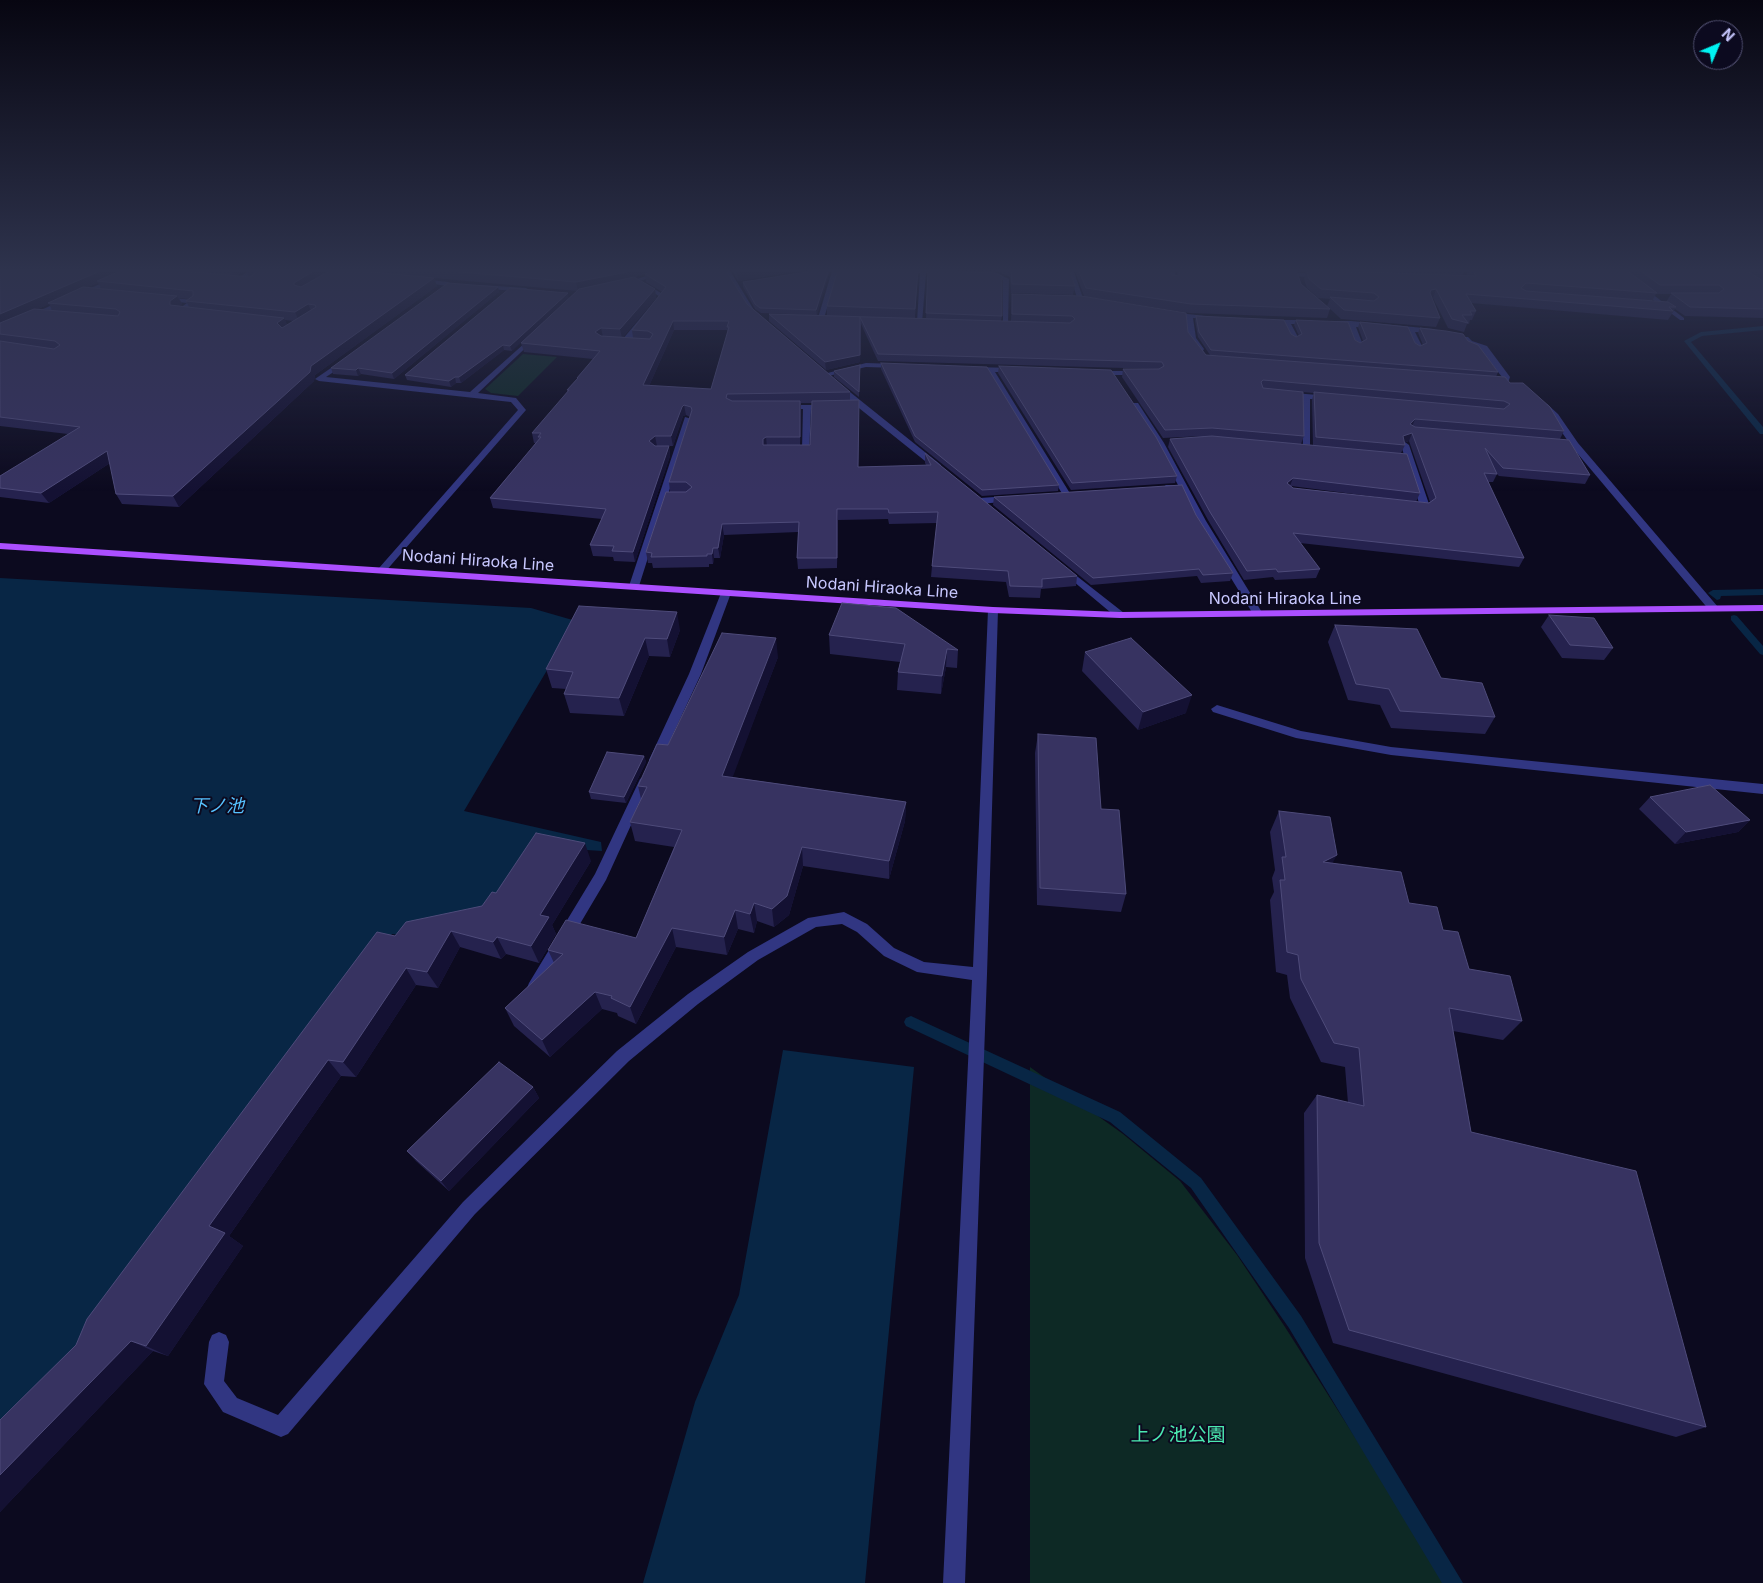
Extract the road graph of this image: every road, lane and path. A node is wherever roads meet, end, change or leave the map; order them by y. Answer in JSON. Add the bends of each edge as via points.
{"nodes":[{"id":1,"x":527,"y":343,"type":"edge"},
{"id":2,"x":1195,"y":343,"type":"edge"},
{"id":3,"x":1417,"y":343,"type":"edge"},
{"id":4,"x":1469,"y":343,"type":"edge"},
{"id":5,"x":1419,"y":348,"type":"edge"},
{"id":6,"x":352,"y":355,"type":"edge"},
{"id":7,"x":1207,"y":359,"type":"edge"},
{"id":8,"x":904,"y":366,"type":"edge"},
{"id":9,"x":816,"y":368,"type":"edge"},
{"id":10,"x":961,"y":368,"type":"edge"},
{"id":11,"x":990,"y":369,"type":"junction"},
{"id":12,"x":1028,"y":370,"type":"edge"},
{"id":13,"x":1103,"y":372,"type":"edge"},
{"id":14,"x":1113,"y":373,"type":"junction"},
{"id":15,"x":1148,"y":373,"type":"edge"},
{"id":16,"x":824,"y":375,"type":"junction"},
{"id":17,"x":401,"y":380,"type":"dead end"},
{"id":18,"x":1118,"y":380,"type":"edge"},
{"id":19,"x":1483,"y":382,"type":"edge"},
{"id":20,"x":393,"y":386,"type":"junction"},
{"id":21,"x":472,"y":394,"type":"junction"},
{"id":22,"x":1281,"y":394,"type":"edge"},
{"id":23,"x":1128,"y":396,"type":"edge"},
{"id":24,"x":1306,"y":396,"type":"junction"},
{"id":25,"x":1335,"y":399,"type":"edge"},
{"id":26,"x":1536,"y":399,"type":"edge"},
{"id":27,"x":835,"y":406,"type":"edge"},
{"id":28,"x":844,"y":406,"type":"edge"},
{"id":29,"x":862,"y":406,"type":"junction"},
{"id":30,"x":780,"y":407,"type":"edge"},
{"id":31,"x":808,"y":407,"type":"junction"},
{"id":32,"x":688,"y":419,"type":"edge"},
{"id":33,"x":1170,"y":442,"type":"edge"},
{"id":34,"x":1160,"y":443,"type":"junction"},
{"id":35,"x":1405,"y":445,"type":"edge"},
{"id":36,"x":1288,"y":447,"type":"edge"},
{"id":37,"x":787,"y":452,"type":"edge"},
{"id":38,"x":806,"y":452,"type":"junction"},
{"id":39,"x":1381,"y":456,"type":"edge"},
{"id":40,"x":1408,"y":458,"type":"junction"},
{"id":41,"x":806,"y":464,"type":"edge"},
{"id":42,"x":943,"y":472,"type":"edge"},
{"id":43,"x":1184,"y":487,"type":"junction"},
{"id":44,"x":1154,"y":489,"type":"edge"},
{"id":45,"x":1076,"y":494,"type":"edge"},
{"id":46,"x":972,"y":495,"type":"edge"},
{"id":47,"x":1057,"y":495,"type":"edge"},
{"id":48,"x":1067,"y":495,"type":"junction"},
{"id":49,"x":1018,"y":498,"type":"edge"},
{"id":50,"x":980,"y":501,"type":"junction"},
{"id":51,"x":1407,"y":504,"type":"edge"},
{"id":52,"x":987,"y":507,"type":"edge"},
{"id":53,"x":0,"y":546,"type":"edge"},
{"id":54,"x":1054,"y":561,"type":"edge"},
{"id":55,"x":382,"y":570,"type":"junction"},
{"id":56,"x":634,"y":586,"type":"junction"},
{"id":57,"x":726,"y":593,"type":"junction"},
{"id":58,"x":1763,"y":608,"type":"edge"},
{"id":59,"x":1714,"y":609,"type":"junction"},
{"id":60,"x":993,"y":610,"type":"junction"},
{"id":61,"x":1258,"y":614,"type":"junction"},
{"id":62,"x":1120,"y":615,"type":"junction"},
{"id":63,"x":1217,"y":709,"type":"dead end"},
{"id":64,"x":1763,"y":789,"type":"edge"},
{"id":65,"x":980,"y":974,"type":"junction"},
{"id":66,"x":532,"y":991,"type":"edge"},
{"id":67,"x":219,"y":1342,"type":"dead end"},
{"id":68,"x":954,"y":1583,"type":"edge"}],
"edges":[{"from":1,"to":21,"type":"street"},
{"from":2,"to":7,"type":"street"},
{"from":3,"to":5,"type":"street"},
{"from":4,"to":19,"type":"street","via":[[1484,348],[1509,382]]},
{"from":6,"to":20,"type":"street","via":[[320,379]]},
{"from":8,"to":16,"type":"street","via":[[866,365]]},
{"from":9,"to":16,"type":"street"},
{"from":10,"to":11,"type":"street"},
{"from":11,"to":12,"type":"street"},
{"from":11,"to":48,"type":"street"},
{"from":13,"to":14,"type":"street"},
{"from":14,"to":15,"type":"street"},
{"from":14,"to":18,"type":"street"},
{"from":16,"to":29,"type":"street"},
{"from":17,"to":20,"type":"street"},
{"from":20,"to":21,"type":"street"},
{"from":21,"to":55,"type":"street","via":[[513,400],[522,410]]},
{"from":22,"to":24,"type":"street"},
{"from":23,"to":34,"type":"street"},
{"from":24,"to":25,"type":"street"},
{"from":24,"to":36,"type":"street","via":[[1312,449]]},
{"from":26,"to":59,"type":"street","via":[[1555,416],[1570,444]]},
{"from":27,"to":31,"type":"street"},
{"from":28,"to":29,"type":"street"},
{"from":29,"to":42,"type":"street"},
{"from":30,"to":31,"type":"street"},
{"from":31,"to":38,"type":"street"},
{"from":32,"to":56,"type":"street","via":[[674,451],[667,497]]},
{"from":33,"to":34,"type":"street"},
{"from":34,"to":43,"type":"street"},
{"from":35,"to":40,"type":"street"},
{"from":37,"to":38,"type":"street"},
{"from":38,"to":41,"type":"street"},
{"from":39,"to":40,"type":"street"},
{"from":40,"to":51,"type":"street","via":[[1425,507]]},
{"from":43,"to":44,"type":"street"},
{"from":43,"to":61,"type":"street"},
{"from":45,"to":48,"type":"street"},
{"from":46,"to":50,"type":"street"},
{"from":47,"to":48,"type":"street"},
{"from":49,"to":50,"type":"street"},
{"from":50,"to":52,"type":"street"},
{"from":53,"to":55,"type":"main road","name":"Nodani Hiraoka Line"},
{"from":54,"to":62,"type":"street"},
{"from":55,"to":56,"type":"main road","name":"Nodani Hiraoka Line"},
{"from":56,"to":57,"type":"main road","name":"Nodani Hiraoka Line"},
{"from":57,"to":60,"type":"main road","name":"Nodani Hiraoka Line"},
{"from":57,"to":66,"type":"street","via":[[695,674],[601,876]]},
{"from":58,"to":59,"type":"main road","name":"Nodani Hiraoka Line"},
{"from":59,"to":61,"type":"main road","name":"Nodani Hiraoka Line"},
{"from":60,"to":62,"type":"main road","name":"Nodani Hiraoka Line"},
{"from":60,"to":65,"type":"street"},
{"from":61,"to":62,"type":"main road","name":"Nodani Hiraoka Line"},
{"from":63,"to":64,"type":"street","via":[[1300,735],[1391,752]]},
{"from":65,"to":67,"type":"street","via":[[922,968],[890,952],[862,928],[844,918],[813,922],[752,956],[623,1056],[469,1208],[281,1427],[230,1405],[214,1384]]},
{"from":65,"to":68,"type":"street"}]}
